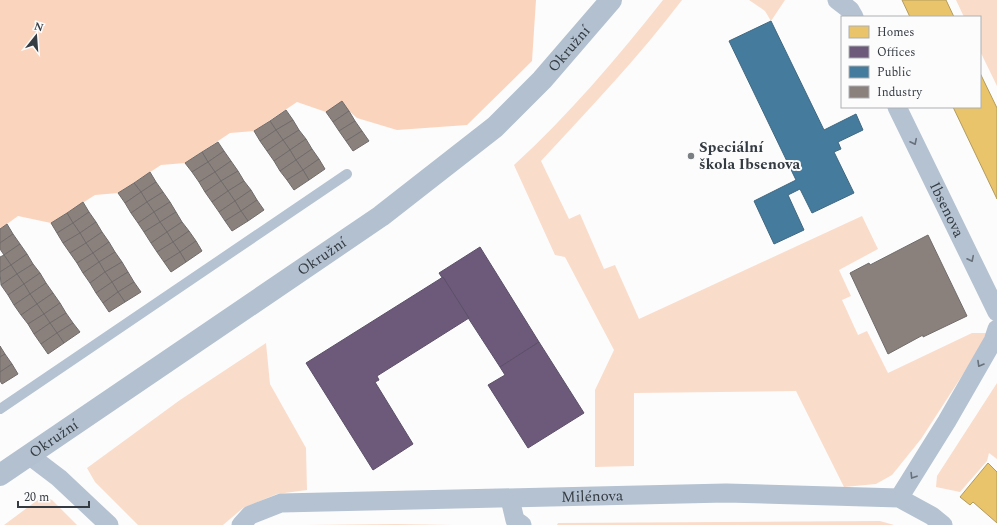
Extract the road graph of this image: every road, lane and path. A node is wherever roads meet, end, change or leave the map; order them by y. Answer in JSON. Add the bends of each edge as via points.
{"nodes":[{"id":1,"x":611,"y":0,"type":"edge"},
{"id":2,"x":837,"y":0,"type":"edge"},
{"id":3,"x":853,"y":16,"type":"edge"},
{"id":4,"x":897,"y":108,"type":"edge"},
{"id":5,"x":347,"y":174,"type":"dead end"},
{"id":6,"x":997,"y":312,"type":"edge"},
{"id":7,"x":997,"y":330,"type":"edge"},
{"id":8,"x":0,"y":409,"type":"edge"},
{"id":9,"x":30,"y":456,"type":"junction"},
{"id":10,"x":0,"y":475,"type":"edge"},
{"id":11,"x":899,"y":498,"type":"junction"},
{"id":12,"x":510,"y":499,"type":"junction"},
{"id":13,"x":109,"y":525,"type":"edge"},
{"id":14,"x":241,"y":525,"type":"edge"},
{"id":15,"x":522,"y":525,"type":"edge"},
{"id":16,"x":943,"y":525,"type":"edge"}],
"edges":[{"from":1,"to":9,"type":"street","name":"Okružní","via":[[542,80],[495,127],[382,216]]},
{"from":2,"to":3,"type":"street"},
{"from":4,"to":6,"type":"street","name":"Ibsenova","one_way":true},
{"from":5,"to":8,"type":"lane"},
{"from":7,"to":11,"type":"street","one_way":true,"via":[[947,421]]},
{"from":9,"to":10,"type":"street","name":"Okružní"},
{"from":9,"to":13,"type":"street","via":[[59,478]]},
{"from":11,"to":12,"type":"street","name":"Milénova","via":[[726,493]]},
{"from":11,"to":16,"type":"street","name":"Milénova"},
{"from":12,"to":14,"type":"street","name":"Milénova","via":[[281,503],[250,515]]},
{"from":12,"to":15,"type":"street","via":[[514,520]]}]}
